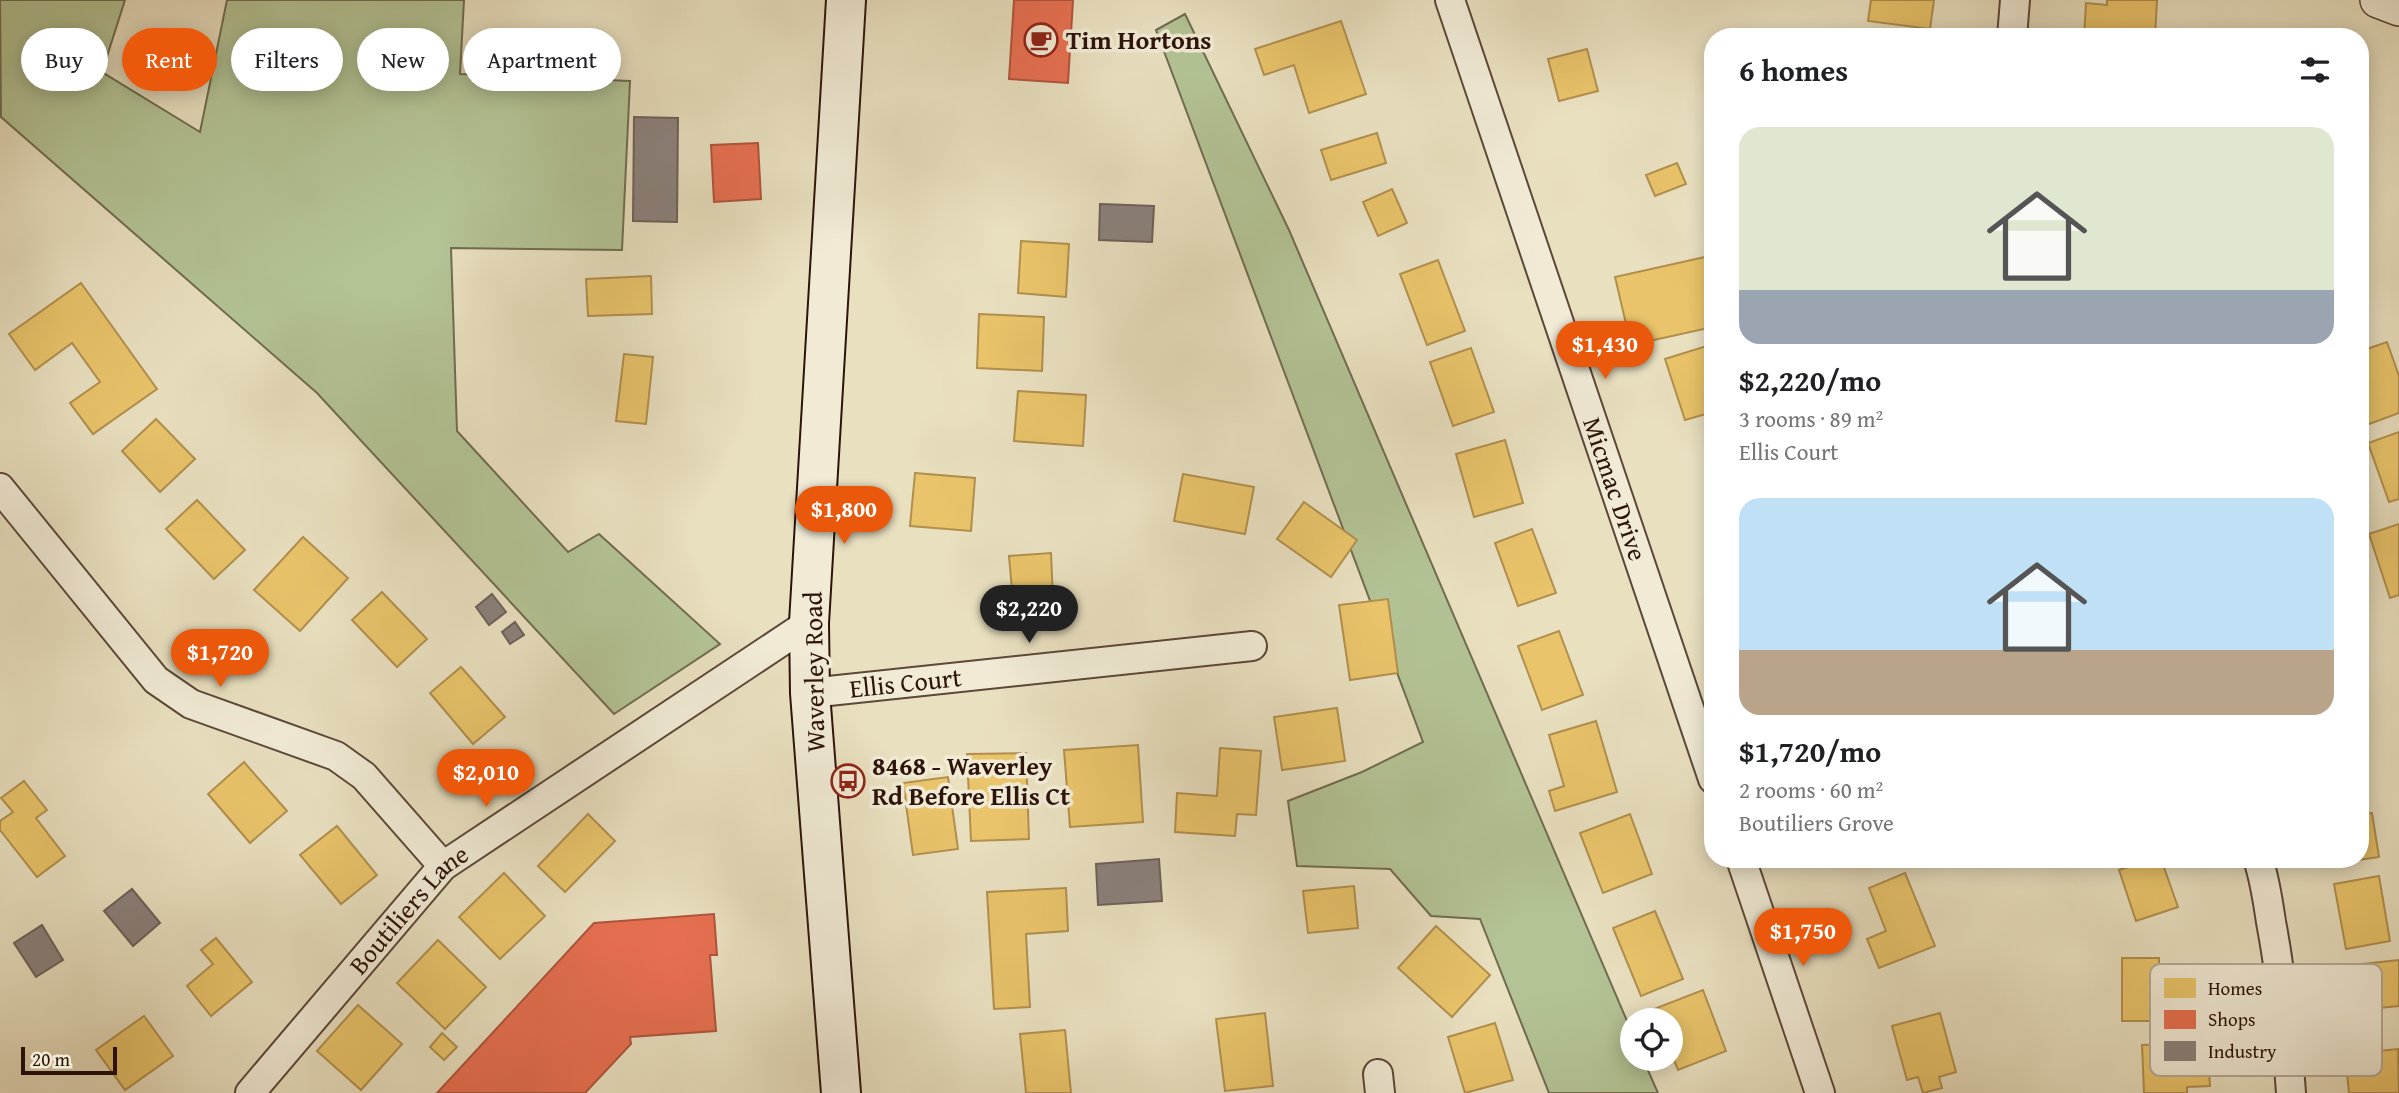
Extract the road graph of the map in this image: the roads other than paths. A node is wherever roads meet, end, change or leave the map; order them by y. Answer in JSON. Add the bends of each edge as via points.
{"nodes":[{"id":1,"x":846,"y":0,"type":"edge"},
{"id":2,"x":1450,"y":0,"type":"edge"},
{"id":3,"x":2015,"y":0,"type":"edge"},
{"id":4,"x":2378,"y":0,"type":"edge"},
{"id":5,"x":2399,"y":8,"type":"edge"},
{"id":6,"x":2013,"y":28,"type":"edge"},
{"id":7,"x":0,"y":488,"type":"edge"},
{"id":8,"x":809,"y":623,"type":"junction"},
{"id":9,"x":1252,"y":646,"type":"dead end"},
{"id":10,"x":810,"y":693,"type":"junction"},
{"id":11,"x":1704,"y":752,"type":"edge"},
{"id":12,"x":443,"y":866,"type":"junction"},
{"id":13,"x":1744,"y":868,"type":"edge"},
{"id":14,"x":2261,"y":868,"type":"edge"},
{"id":15,"x":2278,"y":964,"type":"edge"},
{"id":16,"x":250,"y":1093,"type":"edge"},
{"id":17,"x":841,"y":1093,"type":"edge"},
{"id":18,"x":1820,"y":1093,"type":"edge"}],
"edges":[{"from":1,"to":8,"type":"main road","name":"Waverley Road"},
{"from":2,"to":11,"type":"street","name":"Micmac Drive"},
{"from":3,"to":6,"type":"street"},
{"from":4,"to":5,"type":"street"},
{"from":7,"to":12,"type":"street","via":[[156,680],[191,704],[336,756],[364,776]]},
{"from":8,"to":10,"type":"main road","name":"Waverley Road"},
{"from":8,"to":12,"type":"street","name":"Boutiliers Lane"},
{"from":9,"to":10,"type":"street","name":"Ellis Court"},
{"from":10,"to":17,"type":"main road","name":"Waverley Road"},
{"from":12,"to":16,"type":"street","name":"Boutiliers Lane"},
{"from":13,"to":18,"type":"street"},
{"from":14,"to":15,"type":"street"}]}
